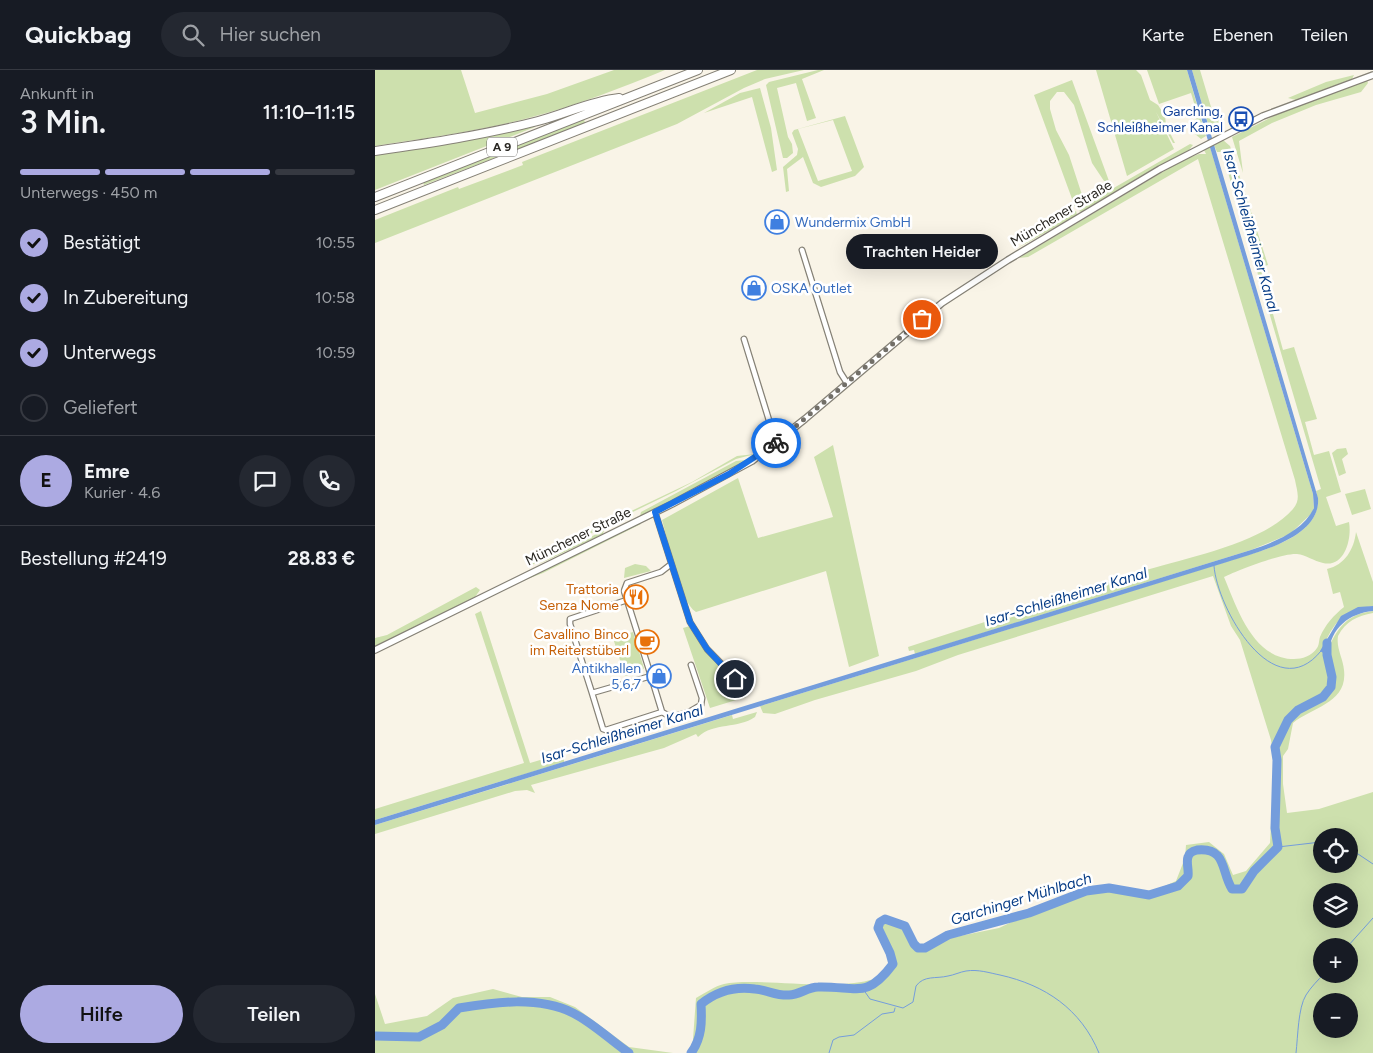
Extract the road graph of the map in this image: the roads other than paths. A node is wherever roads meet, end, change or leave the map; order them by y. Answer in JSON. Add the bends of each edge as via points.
{"nodes":[{"id":1,"x":698,"y":70,"type":"edge"},
{"id":2,"x":731,"y":70,"type":"edge"},
{"id":3,"x":1373,"y":75,"type":"edge"},
{"id":4,"x":628,"y":98,"type":"junction"},
{"id":5,"x":375,"y":151,"type":"edge"},
{"id":6,"x":375,"y":197,"type":"edge"},
{"id":7,"x":375,"y":210,"type":"edge"},
{"id":8,"x":802,"y":250,"type":"dead end"},
{"id":9,"x":744,"y":339,"type":"dead end"},
{"id":10,"x":847,"y":383,"type":"junction"},
{"id":11,"x":775,"y":441,"type":"junction"},
{"id":12,"x":655,"y":512,"type":"junction"},
{"id":13,"x":670,"y":565,"type":"junction"},
{"id":14,"x":627,"y":600,"type":"junction"},
{"id":15,"x":375,"y":650,"type":"edge"},
{"id":16,"x":691,"y":665,"type":"dead end"},
{"id":17,"x":651,"y":676,"type":"junction"},
{"id":18,"x":744,"y":687,"type":"dead end"},
{"id":19,"x":592,"y":693,"type":"junction"},
{"id":20,"x":662,"y":712,"type":"junction"}],
"edges":[{"from":1,"to":4,"type":"highway","number":"A 9"},
{"from":2,"to":7,"type":"highway","number":"A 9"},
{"from":3,"to":10,"type":"main road","name":"Münchener Straße","via":[[1283,108],[1204,145],[1134,184],[963,288]]},
{"from":4,"to":5,"type":"highway","via":[[605,100],[507,129]]},
{"from":4,"to":6,"type":"highway","number":"A 9"},
{"from":8,"to":10,"type":"street","via":[[840,372]]},
{"from":9,"to":11,"type":"street"},
{"from":10,"to":11,"type":"main road","name":"Münchener Straße"},
{"from":11,"to":12,"type":"main road","name":"Münchener Straße","via":[[729,474]]},
{"from":12,"to":13,"type":"street"},
{"from":12,"to":15,"type":"main road","name":"Münchener Straße"},
{"from":13,"to":14,"type":"street","via":[[661,572],[627,583],[624,591]]},
{"from":13,"to":18,"type":"street","via":[[690,622],[707,649]]},
{"from":14,"to":17,"type":"street"},
{"from":14,"to":19,"type":"street","via":[[571,619]]},
{"from":16,"to":20,"type":"street","via":[[702,698],[701,705],[671,717]]},
{"from":17,"to":19,"type":"street"},
{"from":17,"to":20,"type":"street"},
{"from":19,"to":20,"type":"street","via":[[606,730]]}]}
